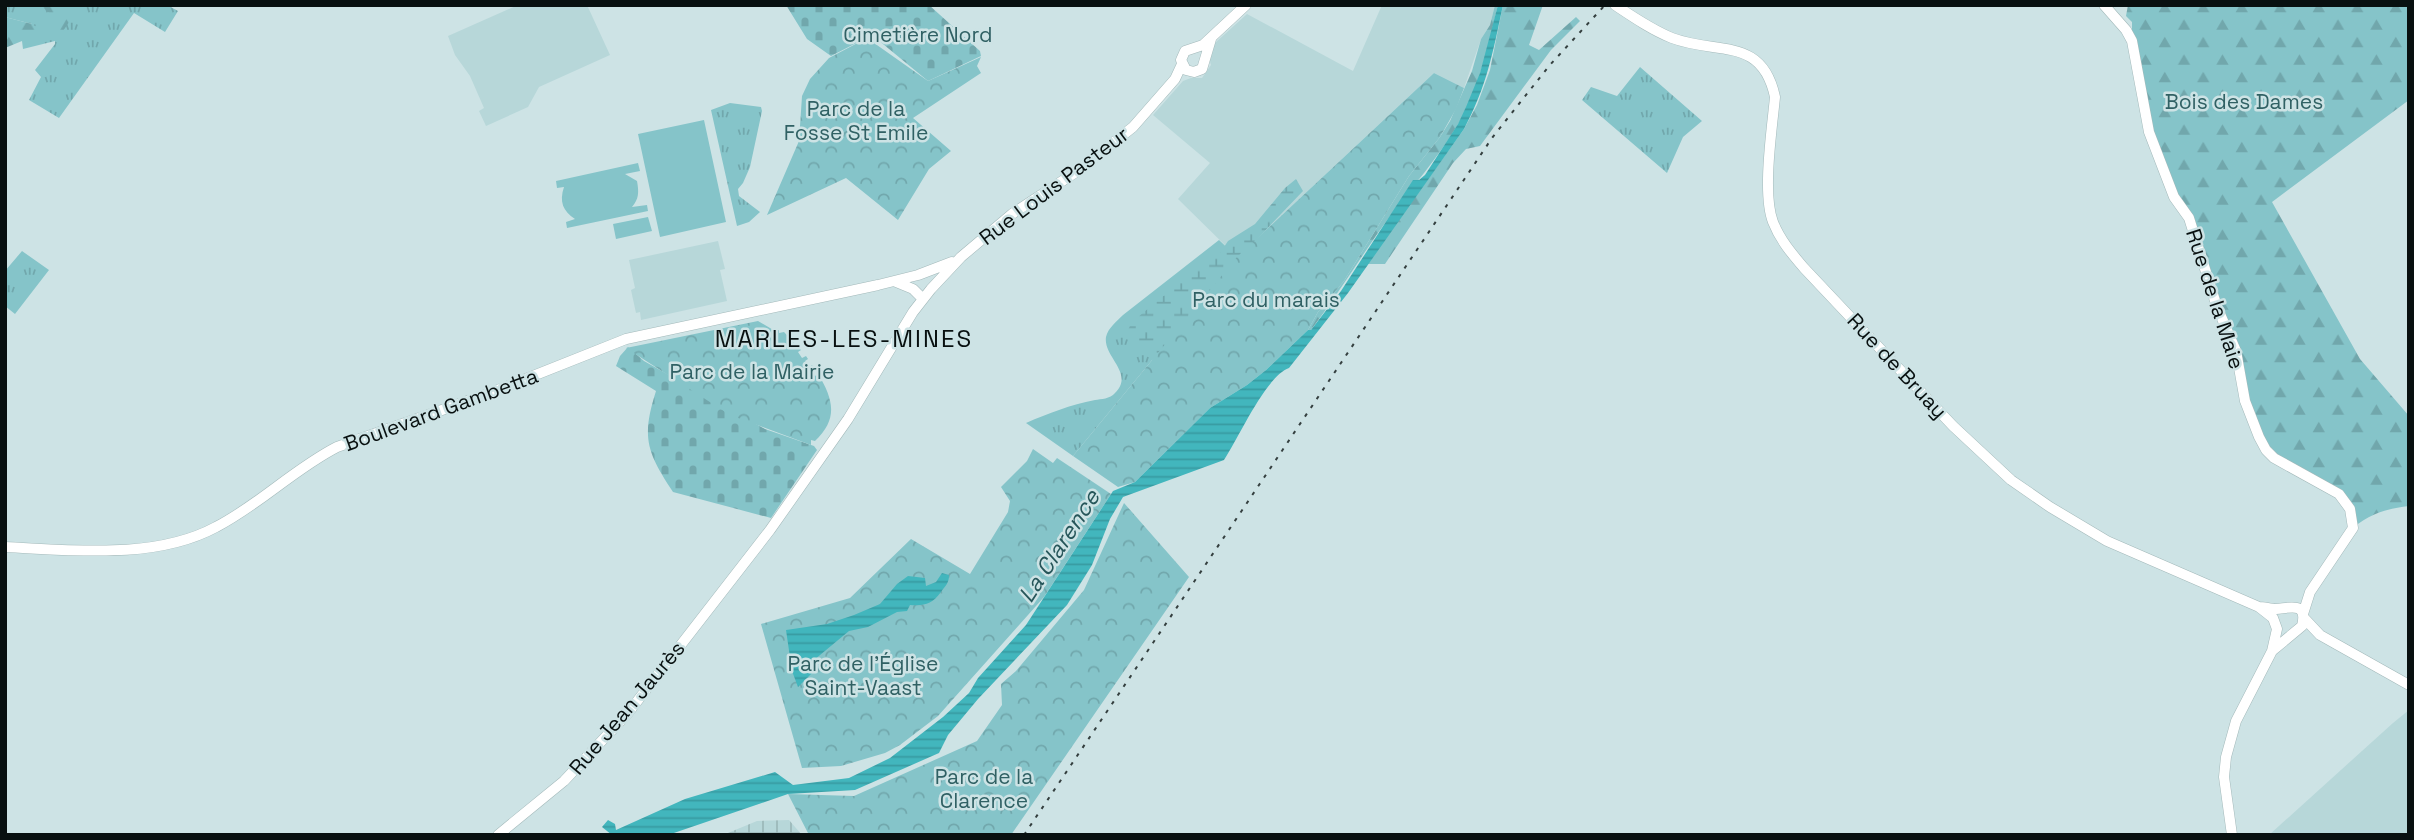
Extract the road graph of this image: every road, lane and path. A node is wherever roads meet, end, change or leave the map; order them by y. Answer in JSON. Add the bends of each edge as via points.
{"nodes":[{"id":1,"x":1246,"y":5,"type":"edge"},
{"id":2,"x":1615,"y":5,"type":"edge"},
{"id":3,"x":2104,"y":5,"type":"edge"},
{"id":4,"x":1211,"y":39,"type":"junction"},
{"id":5,"x":1196,"y":48,"type":"junction"},
{"id":6,"x":1205,"y":57,"type":"junction"},
{"id":7,"x":1185,"y":68,"type":"junction"},
{"id":8,"x":961,"y":257,"type":"junction"},
{"id":9,"x":918,"y":275,"type":"junction"},
{"id":10,"x":892,"y":282,"type":"junction"},
{"id":11,"x":931,"y":289,"type":"junction"},
{"id":12,"x":923,"y":299,"type":"junction"},
{"id":13,"x":5,"y":547,"type":"edge"},
{"id":14,"x":742,"y":567,"type":"joint"},
{"id":15,"x":2310,"y":592,"type":"junction"},
{"id":16,"x":2259,"y":607,"type":"junction"},
{"id":17,"x":2285,"y":607,"type":"junction"},
{"id":18,"x":2303,"y":616,"type":"junction"},
{"id":19,"x":2277,"y":624,"type":"junction"},
{"id":20,"x":2294,"y":632,"type":"junction"},
{"id":21,"x":2320,"y":635,"type":"junction"},
{"id":22,"x":2272,"y":651,"type":"junction"},
{"id":23,"x":2409,"y":685,"type":"edge"},
{"id":24,"x":498,"y":835,"type":"edge"},
{"id":25,"x":2232,"y":835,"type":"edge"}],
"edges":[{"from":1,"to":4,"type":"main road"},
{"from":2,"to":16,"type":"main road","name":"Rue de Bruay","via":[[1678,40],[1742,53],[1764,69],[1774,97],[1769,195],[1779,234],[1804,268],[1953,426],[2011,480],[2089,532]]},
{"from":3,"to":15,"type":"main road","name":"Rue de la Maie","via":[[2132,41],[2150,132],[2174,197],[2189,218],[2236,351],[2245,401],[2259,437],[2274,458],[2339,494],[2350,509],[2353,528]]},
{"from":4,"to":5,"type":"main road"},
{"from":4,"to":6,"type":"main road"},
{"from":5,"to":6,"type":"main road"},
{"from":5,"to":7,"type":"main road","via":[[1181,57]]},
{"from":6,"to":7,"type":"main road","via":[[1197,72]]},
{"from":7,"to":8,"type":"main road","name":"Rue Louis Pasteur","via":[[1113,145],[1023,205]]},
{"from":8,"to":9,"type":"main road","name":"Boulevard Gambetta"},
{"from":8,"to":11,"type":"main road","name":"Rue Louis Pasteur"},
{"from":9,"to":10,"type":"main road","name":"Boulevard Gambetta"},
{"from":9,"to":11,"type":"main road"},
{"from":10,"to":12,"type":"main road","via":[[913,289]]},
{"from":10,"to":13,"type":"main road","name":"Boulevard Gambetta","via":[[613,343],[337,447],[216,527],[183,540],[97,551]]},
{"from":11,"to":12,"type":"main road","name":"Rue Louis Pasteur"},
{"from":12,"to":14,"type":"main road","name":"Rue Louis Pasteur","via":[[848,419]]},
{"from":14,"to":24,"type":"main road","name":"Rue Jean Jaurès","via":[[610,734],[556,788]]},
{"from":15,"to":17,"type":"main road"},
{"from":15,"to":18,"type":"main road"},
{"from":16,"to":17,"type":"main road"},
{"from":16,"to":19,"type":"main road"},
{"from":17,"to":18,"type":"main road","via":[[2298,608]]},
{"from":17,"to":19,"type":"main road","via":[[2277,614]]},
{"from":18,"to":20,"type":"main road","via":[[2302,626]]},
{"from":18,"to":21,"type":"main road"},
{"from":19,"to":20,"type":"main road","via":[[2284,632]]},
{"from":19,"to":22,"type":"main road"},
{"from":20,"to":21,"type":"main road"},
{"from":20,"to":22,"type":"main road"},
{"from":21,"to":23,"type":"main road"},
{"from":22,"to":25,"type":"main road","via":[[2236,721],[2226,757]]}]}
